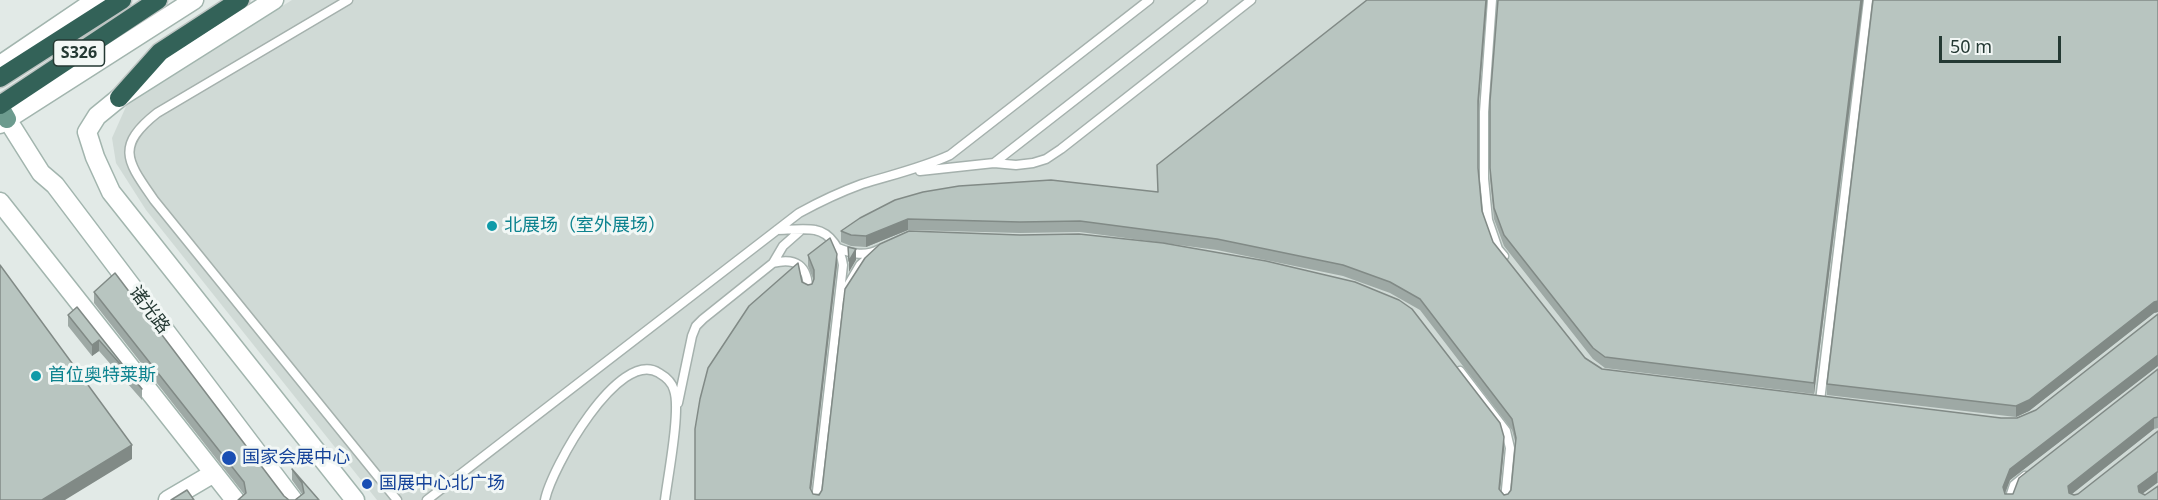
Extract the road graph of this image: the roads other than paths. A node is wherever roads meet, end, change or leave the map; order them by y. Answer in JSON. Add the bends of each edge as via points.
{"nodes":[{"id":1,"x":96,"y":0,"type":"edge"},
{"id":2,"x":122,"y":0,"type":"edge"},
{"id":3,"x":158,"y":0,"type":"edge"},
{"id":4,"x":194,"y":0,"type":"edge"},
{"id":5,"x":240,"y":0,"type":"edge"},
{"id":6,"x":274,"y":0,"type":"edge"},
{"id":7,"x":348,"y":0,"type":"edge"},
{"id":8,"x":1149,"y":0,"type":"edge"},
{"id":9,"x":1203,"y":0,"type":"edge"},
{"id":10,"x":1251,"y":0,"type":"edge"},
{"id":11,"x":1492,"y":0,"type":"edge"},
{"id":12,"x":1868,"y":0,"type":"edge"},
{"id":13,"x":0,"y":64,"type":"edge"},
{"id":14,"x":0,"y":78,"type":"edge"},
{"id":15,"x":119,"y":98,"type":"junction"},
{"id":16,"x":2,"y":114,"type":"edge"},
{"id":17,"x":994,"y":163,"type":"junction"},
{"id":18,"x":896,"y":174,"type":"junction"},
{"id":19,"x":0,"y":202,"type":"edge"},
{"id":20,"x":777,"y":230,"type":"junction"},
{"id":21,"x":800,"y":231,"type":"junction"},
{"id":22,"x":886,"y":245,"type":"edge"},
{"id":23,"x":838,"y":248,"type":"junction"},
{"id":24,"x":876,"y":251,"type":"junction"},
{"id":25,"x":773,"y":263,"type":"junction"},
{"id":26,"x":1510,"y":264,"type":"edge"},
{"id":27,"x":808,"y":290,"type":"edge"},
{"id":28,"x":838,"y":309,"type":"junction"},
{"id":29,"x":1455,"y":366,"type":"edge"},
{"id":30,"x":1830,"y":402,"type":"edge"},
{"id":31,"x":676,"y":412,"type":"junction"},
{"id":32,"x":2032,"y":470,"type":"edge"},
{"id":33,"x":214,"y":473,"type":"junction"},
{"id":34,"x":168,"y":500,"type":"edge"},
{"id":35,"x":235,"y":500,"type":"edge"},
{"id":36,"x":293,"y":500,"type":"edge"},
{"id":37,"x":355,"y":500,"type":"edge"},
{"id":38,"x":397,"y":500,"type":"edge"},
{"id":39,"x":427,"y":500,"type":"edge"},
{"id":40,"x":545,"y":500,"type":"edge"},
{"id":41,"x":665,"y":500,"type":"edge"},
{"id":42,"x":816,"y":500,"type":"edge"},
{"id":43,"x":1505,"y":500,"type":"edge"},
{"id":44,"x":2009,"y":500,"type":"edge"}],
"edges":[{"from":1,"to":13,"type":"main road"},
{"from":2,"to":14,"type":"highway","number":"S326"},
{"from":3,"to":16,"type":"highway","number":"S326"},
{"from":4,"to":16,"type":"main road"},
{"from":5,"to":15,"type":"highway","via":[[160,52]]},
{"from":6,"to":15,"type":"main road"},
{"from":7,"to":38,"type":"lane","via":[[157,113],[141,126],[131,143],[131,166],[154,200]]},
{"from":8,"to":18,"type":"lane","via":[[950,155]]},
{"from":9,"to":17,"type":"lane"},
{"from":10,"to":17,"type":"lane","via":[[1046,159],[1016,165]]},
{"from":11,"to":26,"type":"lane","via":[[1484,179],[1488,220],[1498,249]]},
{"from":12,"to":30,"type":"lane","via":[[1815,400]]},
{"from":15,"to":37,"type":"main road","via":[[96,116],[87,132],[111,192]]},
{"from":16,"to":36,"type":"main road","name":"诸光路","via":[[41,173],[55,185]]},
{"from":17,"to":18,"type":"lane"},
{"from":18,"to":20,"type":"lane","via":[[829,197]]},
{"from":19,"to":33,"type":"main road"},
{"from":20,"to":21,"type":"lane"},
{"from":20,"to":39,"type":"lane"},
{"from":21,"to":23,"type":"lane","via":[[815,230]]},
{"from":21,"to":25,"type":"lane","via":[[783,246]]},
{"from":22,"to":24,"type":"lane"},
{"from":23,"to":24,"type":"lane","via":[[851,254]]},
{"from":23,"to":28,"type":"lane","via":[[843,265]]},
{"from":24,"to":28,"type":"lane","via":[[850,280]]},
{"from":25,"to":27,"type":"lane","via":[[795,262],[808,278]]},
{"from":25,"to":31,"type":"lane","via":[[696,326]]},
{"from":28,"to":42,"type":"lane"},
{"from":29,"to":43,"type":"lane","via":[[1506,431],[1510,448]]},
{"from":31,"to":40,"type":"lane","via":[[675,390],[669,380],[647,369],[631,374],[590,412],[567,450]]},
{"from":31,"to":41,"type":"lane"},
{"from":32,"to":44,"type":"lane","via":[[2014,485]]},
{"from":33,"to":34,"type":"main road"},
{"from":33,"to":35,"type":"main road"}]}
